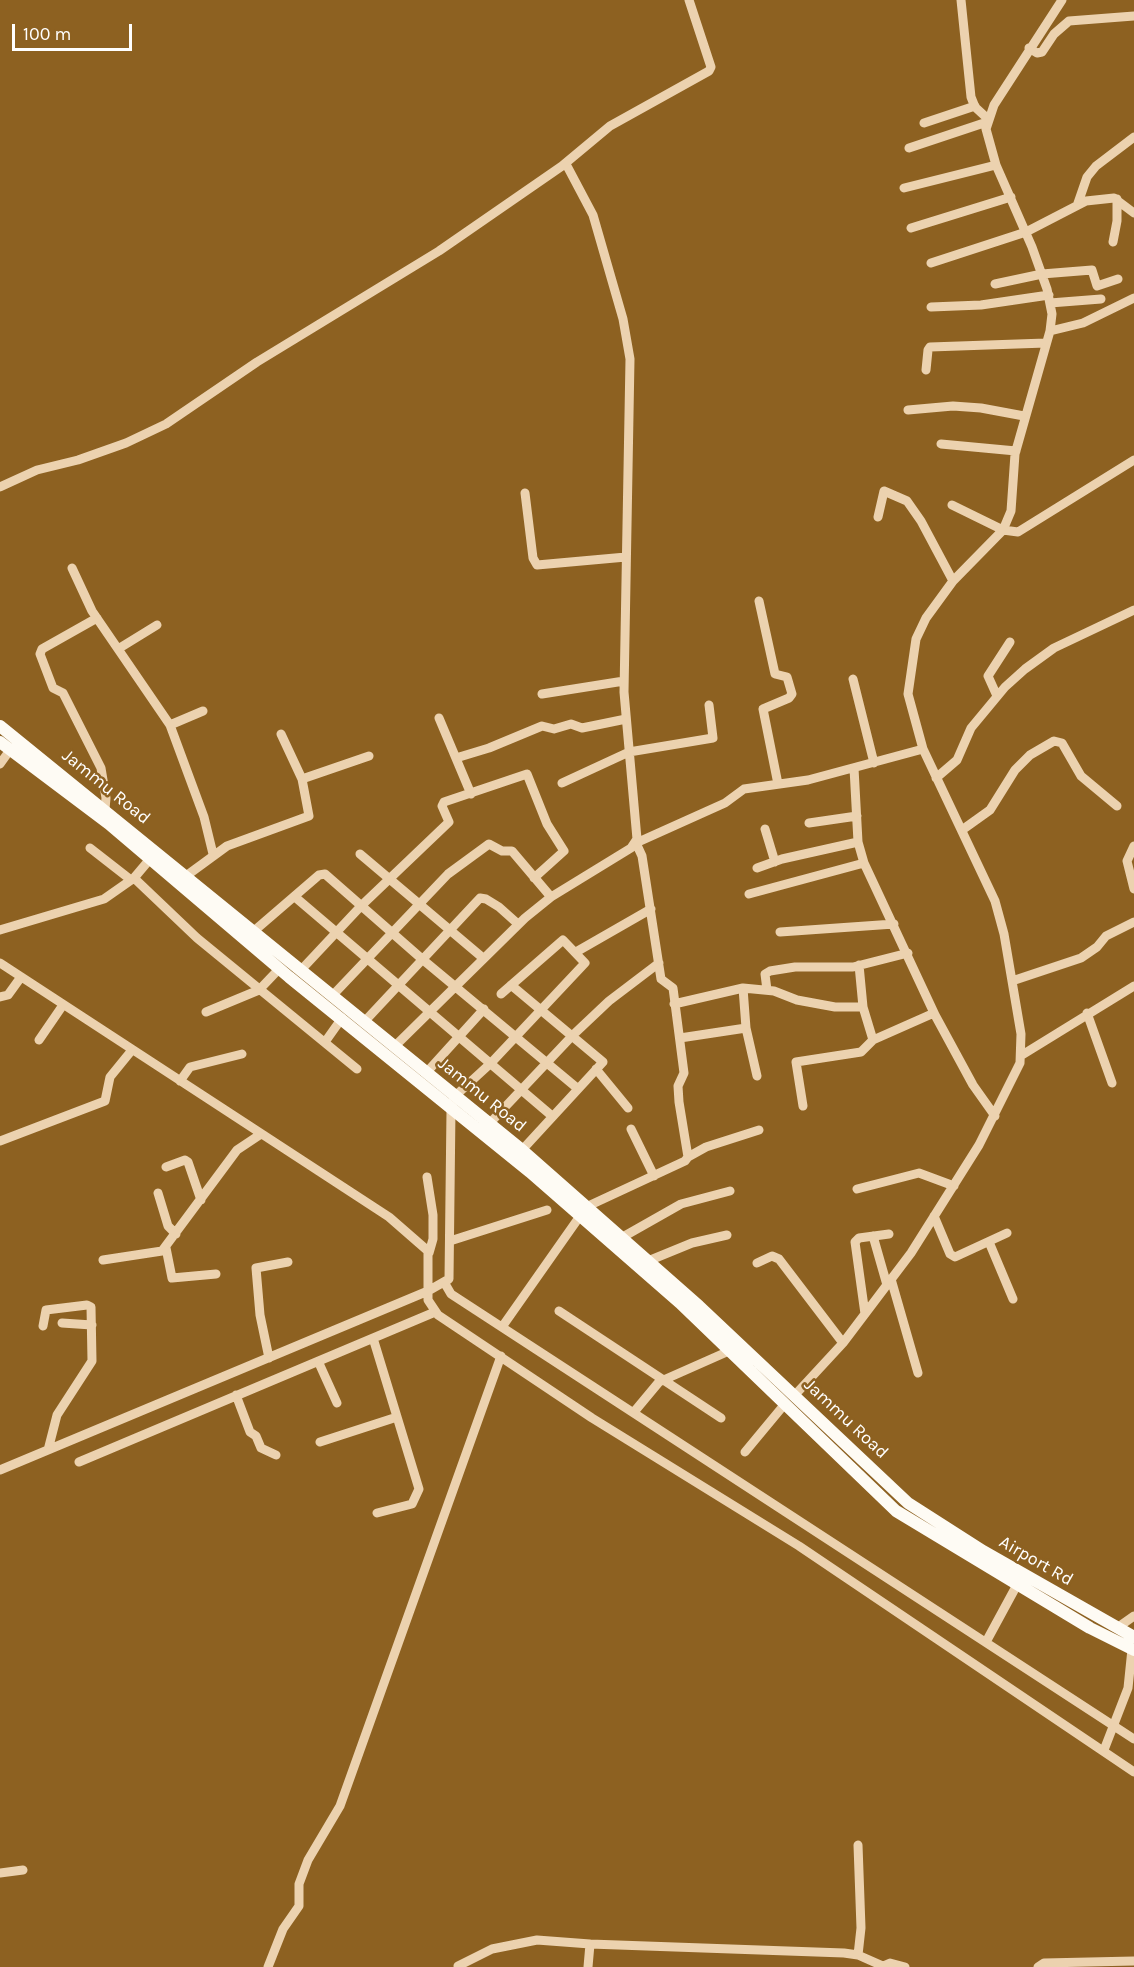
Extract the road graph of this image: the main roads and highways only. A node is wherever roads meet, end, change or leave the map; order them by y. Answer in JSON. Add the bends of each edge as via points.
{"nodes":[{"id":1,"x":0,"y":726,"type":"edge"},
{"id":2,"x":3,"y":754,"type":"edge"},
{"id":3,"x":583,"y":1211,"type":"junction"},
{"id":4,"x":922,"y":1514,"type":"joint"},
{"id":5,"x":1133,"y":1645,"type":"edge"}],
"edges":[{"from":1,"to":3,"type":"main road","name":"Jammu Road","via":[[522,1150]]},
{"from":2,"to":3,"type":"main road","via":[[109,824],[451,1110]]},
{"from":3,"to":4,"type":"main road","name":"Jammu Road","via":[[648,1261]]},
{"from":3,"to":5,"type":"main road","via":[[896,1511],[1090,1628]]},
{"from":4,"to":5,"type":"main road","name":"Airport Rd","via":[[1117,1628]]}]}
